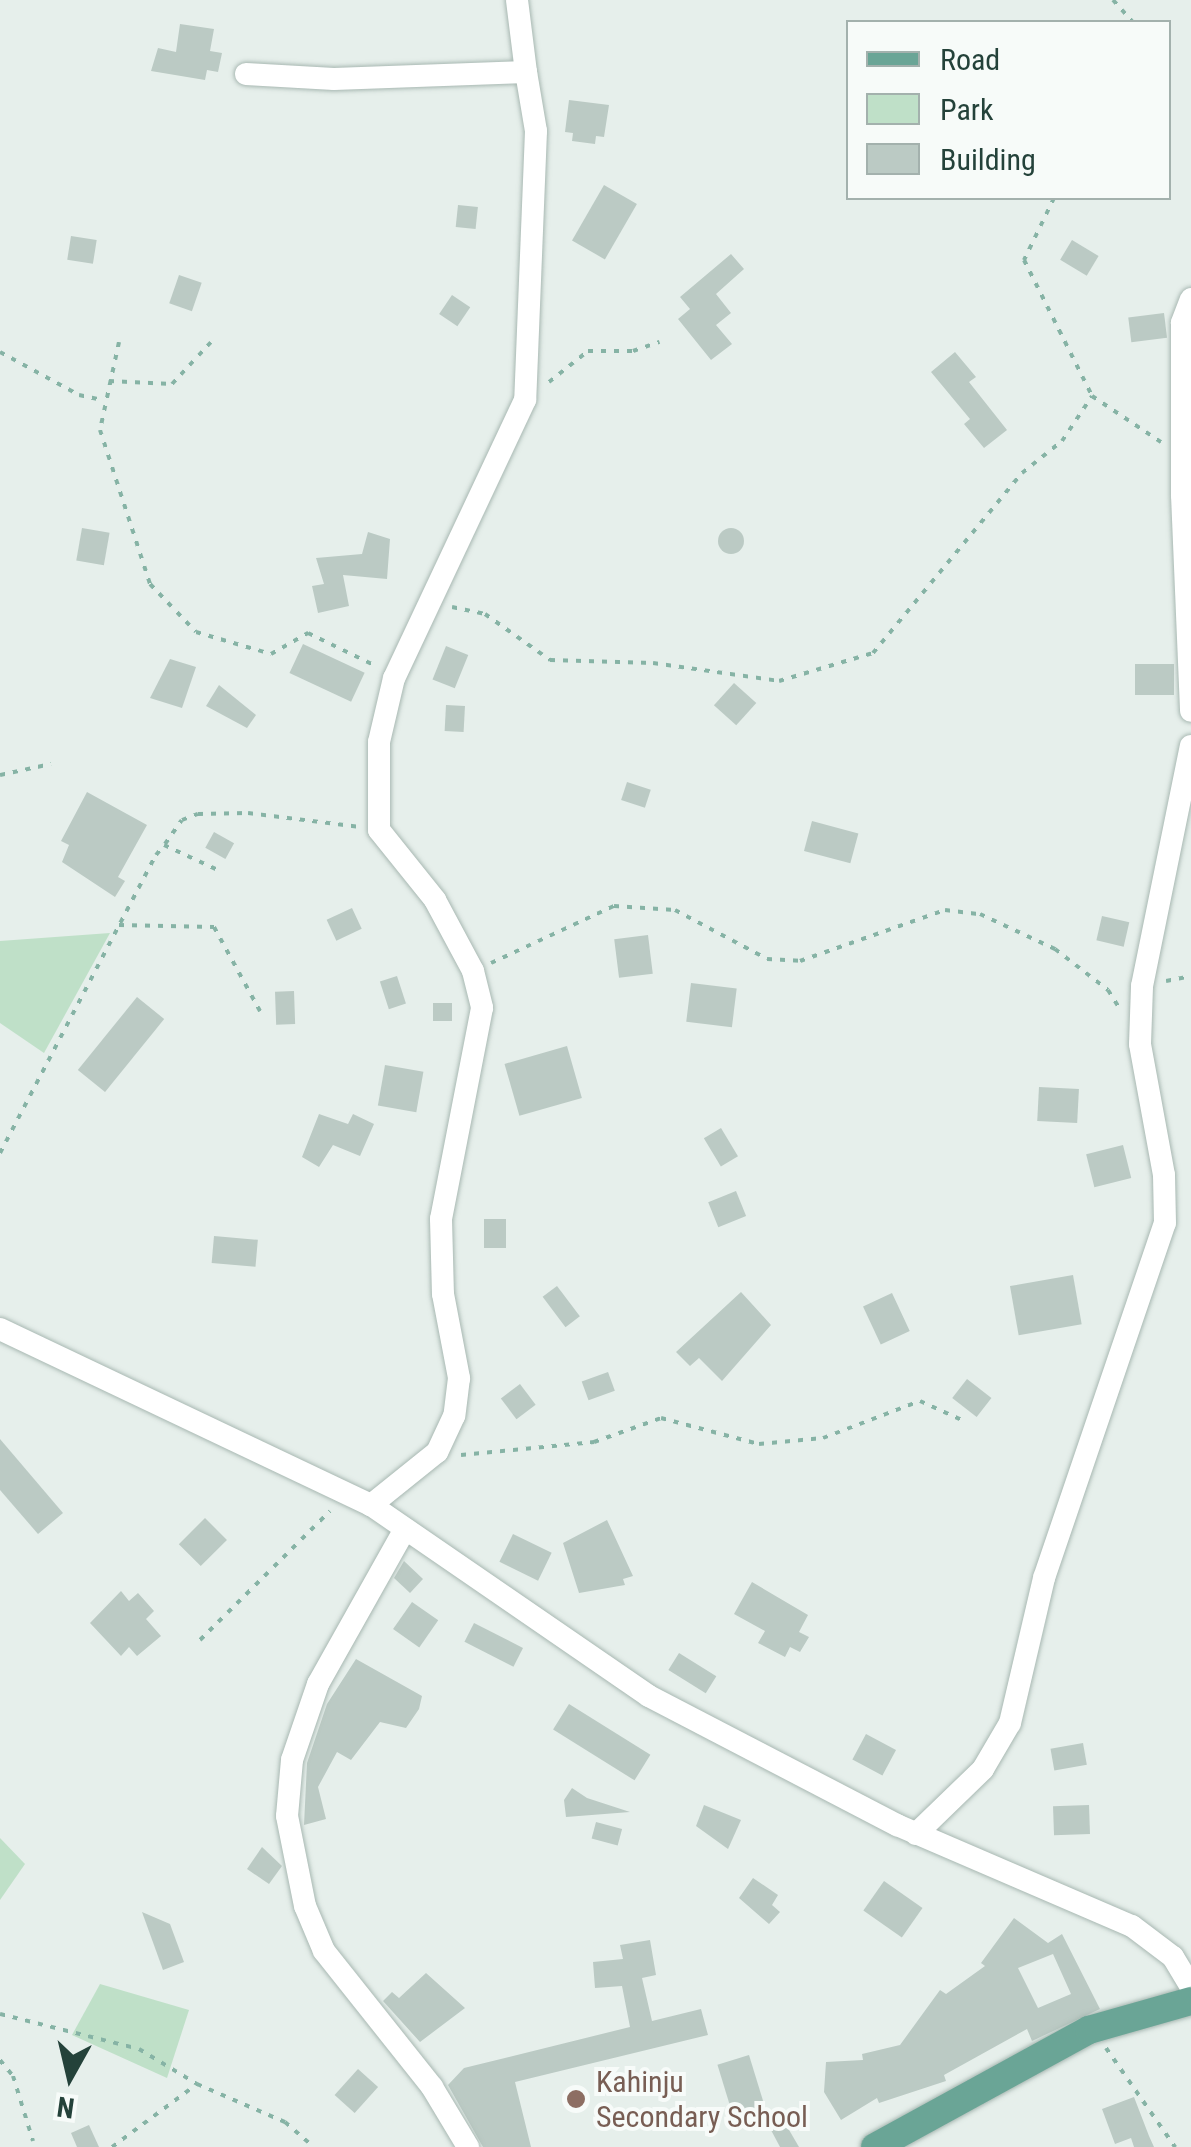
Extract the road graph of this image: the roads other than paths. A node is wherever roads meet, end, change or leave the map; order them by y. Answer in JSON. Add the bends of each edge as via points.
{"nodes":[{"id":1,"x":517,"y":0,"type":"edge"},
{"id":2,"x":526,"y":72,"type":"junction"},
{"id":3,"x":246,"y":74,"type":"dead end"},
{"id":4,"x":1191,"y":299,"type":"edge"},
{"id":5,"x":1191,"y":711,"type":"edge"},
{"id":6,"x":1191,"y":746,"type":"edge"},
{"id":7,"x":0,"y":1329,"type":"edge"},
{"id":8,"x":371,"y":1505,"type":"junction"},
{"id":9,"x":405,"y":1529,"type":"junction"},
{"id":10,"x":916,"y":1834,"type":"junction"},
{"id":11,"x":1191,"y":1987,"type":"edge"},
{"id":12,"x":1191,"y":2001,"type":"edge"},
{"id":13,"x":468,"y":2147,"type":"edge"},
{"id":14,"x":875,"y":2147,"type":"edge"}],
"edges":[{"from":1,"to":2,"type":"street"},
{"from":2,"to":3,"type":"street","via":[[334,79]]},
{"from":2,"to":8,"type":"street","via":[[536,131],[526,400],[394,678],[378,758],[379,830],[435,900],[474,971],[481,1028],[441,1219],[458,1393],[436,1452]]},
{"from":4,"to":5,"type":"street","via":[[1182,324]]},
{"from":6,"to":10,"type":"street","via":[[1142,986],[1140,1044],[1164,1175],[1165,1224],[1149,1282],[1101,1397],[1025,1642],[1005,1736],[984,1769]]},
{"from":7,"to":8,"type":"street"},
{"from":8,"to":9,"type":"street"},
{"from":9,"to":10,"type":"street","via":[[650,1696]]},
{"from":9,"to":13,"type":"street","via":[[318,1684],[292,1760],[287,1816],[305,1906],[324,1951],[432,2087]]},
{"from":10,"to":11,"type":"street","via":[[1152,1937]]},
{"from":12,"to":14,"type":"main road","via":[[1090,2030]]}]}
